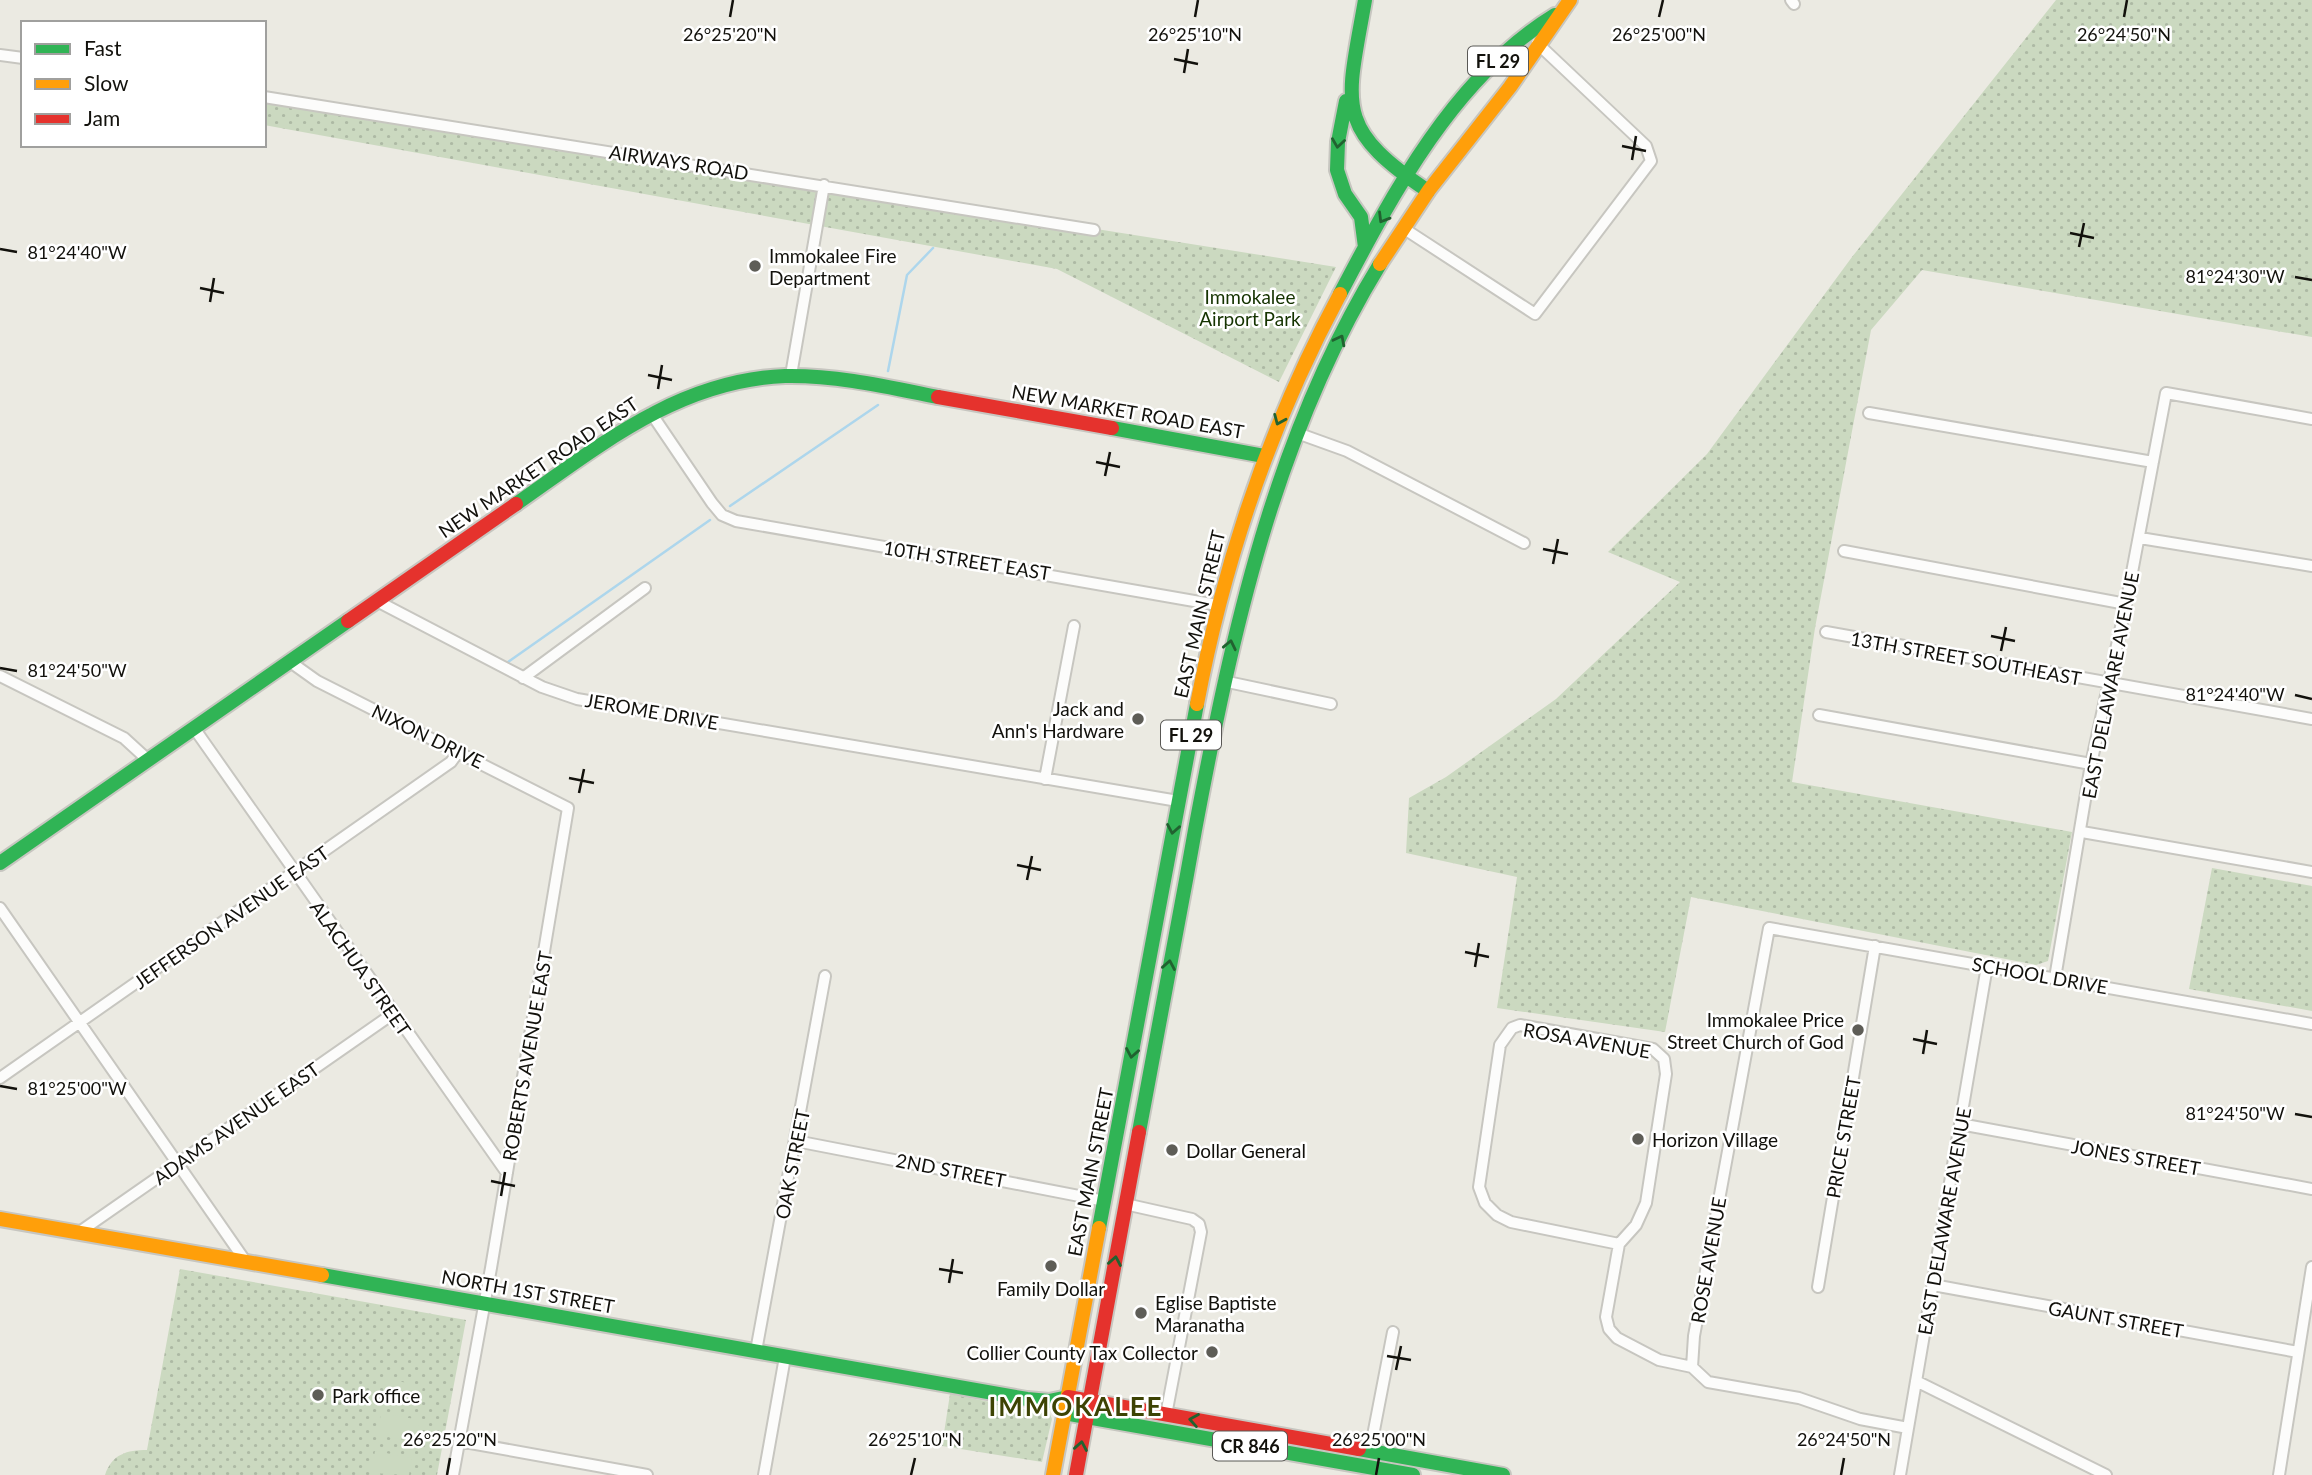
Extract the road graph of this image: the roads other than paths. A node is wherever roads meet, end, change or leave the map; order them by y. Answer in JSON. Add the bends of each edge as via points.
{"nodes":[{"id":1,"x":1365,"y":0,"type":"edge"},
{"id":2,"x":1570,"y":0,"type":"edge"},
{"id":3,"x":1558,"y":13,"type":"junction"},
{"id":4,"x":1527,"y":33,"type":"junction"},
{"id":5,"x":1540,"y":46,"type":"junction"},
{"id":6,"x":0,"y":55,"type":"edge"},
{"id":7,"x":21,"y":58,"type":"edge"},
{"id":8,"x":1353,"y":76,"type":"junction"},
{"id":9,"x":266,"y":96,"type":"edge"},
{"id":10,"x":1407,"y":178,"type":"junction"},
{"id":11,"x":824,"y":185,"type":"junction"},
{"id":12,"x":1427,"y":191,"type":"junction"},
{"id":13,"x":1403,"y":228,"type":"junction"},
{"id":14,"x":1094,"y":230,"type":"dead end"},
{"id":15,"x":1365,"y":247,"type":"junction"},
{"id":16,"x":791,"y":375,"type":"junction"},
{"id":17,"x":651,"y":413,"type":"junction"},
{"id":18,"x":1869,"y":413,"type":"dead end"},
{"id":19,"x":2312,"y":419,"type":"edge"},
{"id":20,"x":1297,"y":433,"type":"junction"},
{"id":21,"x":1264,"y":456,"type":"junction"},
{"id":22,"x":2153,"y":463,"type":"junction"},
{"id":23,"x":1285,"y":464,"type":"junction"},
{"id":24,"x":2140,"y":538,"type":"junction"},
{"id":25,"x":1524,"y":542,"type":"dead end"},
{"id":26,"x":1844,"y":551,"type":"dead end"},
{"id":27,"x":2312,"y":566,"type":"edge"},
{"id":28,"x":645,"y":588,"type":"dead end"},
{"id":29,"x":377,"y":601,"type":"junction"},
{"id":30,"x":2126,"y":604,"type":"junction"},
{"id":31,"x":1217,"y":605,"type":"junction"},
{"id":32,"x":1074,"y":626,"type":"dead end"},
{"id":33,"x":1826,"y":632,"type":"dead end"},
{"id":34,"x":289,"y":662,"type":"junction"},
{"id":35,"x":0,"y":676,"type":"edge"},
{"id":36,"x":523,"y":678,"type":"junction"},
{"id":37,"x":1223,"y":681,"type":"junction"},
{"id":38,"x":2109,"y":684,"type":"junction"},
{"id":39,"x":1331,"y":705,"type":"dead end"},
{"id":40,"x":1819,"y":715,"type":"dead end"},
{"id":41,"x":2312,"y":719,"type":"edge"},
{"id":42,"x":194,"y":728,"type":"junction"},
{"id":43,"x":458,"y":752,"type":"junction"},
{"id":44,"x":148,"y":760,"type":"junction"},
{"id":45,"x":2091,"y":764,"type":"junction"},
{"id":46,"x":1045,"y":779,"type":"junction"},
{"id":47,"x":1178,"y":801,"type":"junction"},
{"id":48,"x":1199,"y":806,"type":"junction"},
{"id":49,"x":568,"y":808,"type":"joint"},
{"id":50,"x":2082,"y":832,"type":"junction"},
{"id":51,"x":0,"y":863,"type":"edge"},
{"id":52,"x":2312,"y":872,"type":"edge"},
{"id":53,"x":294,"y":873,"type":"junction"},
{"id":54,"x":0,"y":908,"type":"edge"},
{"id":55,"x":1769,"y":928,"type":"joint"},
{"id":56,"x":1875,"y":946,"type":"junction"},
{"id":57,"x":1987,"y":966,"type":"junction"},
{"id":58,"x":825,"y":976,"type":"dead end"},
{"id":59,"x":2055,"y":978,"type":"junction"},
{"id":60,"x":394,"y":1013,"type":"junction"},
{"id":61,"x":80,"y":1023,"type":"junction"},
{"id":62,"x":2312,"y":1024,"type":"edge"},
{"id":63,"x":0,"y":1078,"type":"edge"},
{"id":64,"x":1960,"y":1125,"type":"junction"},
{"id":65,"x":796,"y":1141,"type":"junction"},
{"id":66,"x":178,"y":1164,"type":"junction"},
{"id":67,"x":507,"y":1173,"type":"junction"},
{"id":68,"x":2312,"y":1189,"type":"edge"},
{"id":69,"x":1105,"y":1201,"type":"junction"},
{"id":70,"x":1125,"y":1204,"type":"junction"},
{"id":71,"x":0,"y":1219,"type":"edge"},
{"id":72,"x":78,"y":1233,"type":"junction"},
{"id":73,"x":1619,"y":1244,"type":"junction"},
{"id":74,"x":246,"y":1262,"type":"junction"},
{"id":75,"x":2312,"y":1267,"type":"edge"},
{"id":76,"x":1933,"y":1285,"type":"junction"},
{"id":77,"x":1818,"y":1287,"type":"dead end"},
{"id":78,"x":485,"y":1303,"type":"junction"},
{"id":79,"x":1393,"y":1332,"type":"dead end"},
{"id":80,"x":757,"y":1351,"type":"junction"},
{"id":81,"x":2298,"y":1352,"type":"junction"},
{"id":82,"x":785,"y":1357,"type":"junction"},
{"id":83,"x":1692,"y":1367,"type":"junction"},
{"id":84,"x":1916,"y":1381,"type":"junction"},
{"id":85,"x":1068,"y":1397,"type":"junction"},
{"id":86,"x":1049,"y":1401,"type":"junction"},
{"id":87,"x":1090,"y":1401,"type":"junction"},
{"id":88,"x":1064,"y":1413,"type":"junction"},
{"id":89,"x":1166,"y":1415,"type":"junction"},
{"id":90,"x":1086,"y":1417,"type":"junction"},
{"id":91,"x":1228,"y":1426,"type":"junction"},
{"id":92,"x":1908,"y":1429,"type":"junction"},
{"id":93,"x":459,"y":1441,"type":"junction"},
{"id":94,"x":1225,"y":1441,"type":"junction"},
{"id":95,"x":1370,"y":1451,"type":"junction"},
{"id":96,"x":1367,"y":1471,"type":"edge"},
{"id":97,"x":453,"y":1475,"type":"edge"},
{"id":98,"x":647,"y":1475,"type":"edge"},
{"id":99,"x":764,"y":1475,"type":"edge"},
{"id":100,"x":1053,"y":1475,"type":"edge"},
{"id":101,"x":1076,"y":1475,"type":"edge"},
{"id":102,"x":1413,"y":1475,"type":"edge"},
{"id":103,"x":1503,"y":1475,"type":"edge"},
{"id":104,"x":1900,"y":1475,"type":"edge"},
{"id":105,"x":2106,"y":1475,"type":"edge"},
{"id":106,"x":2278,"y":1475,"type":"edge"}],
"edges":[{"from":1,"to":8,"type":"main road"},
{"from":2,"to":3,"type":"main road","name":"EAST MAIN STREET","number":"FL 29"},
{"from":3,"to":4,"type":"main road","name":"EAST MAIN STREET","number":"FL 29"},
{"from":3,"to":5,"type":"main road","name":"EAST MAIN STREET","number":"FL 29"},
{"from":4,"to":5,"type":"street"},
{"from":4,"to":10,"type":"main road","name":"EAST MAIN STREET","number":"FL 29","via":[[1488,71]]},
{"from":5,"to":12,"type":"main road","name":"EAST MAIN STREET","number":"FL 29"},
{"from":5,"to":13,"type":"street","via":[[1646,146],[1651,161],[1535,314]]},
{"from":6,"to":7,"type":"street"},
{"from":8,"to":10,"type":"main road","via":[[1351,107],[1358,132],[1380,159]]},
{"from":8,"to":15,"type":"main road","one_way":true,"via":[[1336,159],[1345,194],[1361,217]]},
{"from":9,"to":11,"type":"street","name":"AIRWAYS ROAD"},
{"from":10,"to":12,"type":"main road"},
{"from":10,"to":15,"type":"main road","name":"EAST MAIN STREET","number":"FL 29","one_way":true},
{"from":11,"to":14,"type":"street","name":"AIRWAYS ROAD"},
{"from":11,"to":16,"type":"street"},
{"from":12,"to":13,"type":"main road","name":"EAST MAIN STREET","number":"FL 29"},
{"from":20,"to":13,"type":"main road","name":"EAST MAIN STREET","number":"FL 29","one_way":true,"via":[[1342,336]]},
{"from":15,"to":21,"type":"main road","name":"EAST MAIN STREET","number":"FL 29","one_way":true,"via":[[1311,347]]},
{"from":16,"to":17,"type":"main road","name":"NEW MARKET ROAD EAST","via":[[718,385],[673,400]]},
{"from":16,"to":21,"type":"main road","name":"NEW MARKET ROAD EAST","via":[[848,380]]},
{"from":17,"to":29,"type":"main road","name":"NEW MARKET ROAD EAST"},
{"from":17,"to":31,"type":"street","name":"10TH STREET EAST","via":[[720,512],[736,521]]},
{"from":18,"to":22,"type":"street"},
{"from":19,"to":22,"type":"street","name":"EAST DELAWARE AVENUE","via":[[2166,393]]},
{"from":20,"to":23,"type":"main road","name":"EAST MAIN STREET","number":"FL 29"},
{"from":20,"to":25,"type":"street","via":[[1347,451]]},
{"from":21,"to":23,"type":"main road","name":"NEW MARKET ROAD EAST"},
{"from":21,"to":31,"type":"main road","name":"EAST MAIN STREET","number":"FL 29"},
{"from":22,"to":24,"type":"street","name":"EAST DELAWARE AVENUE"},
{"from":37,"to":23,"type":"main road","name":"EAST MAIN STREET","number":"FL 29","one_way":true,"via":[[1243,590]]},
{"from":24,"to":27,"type":"street"},
{"from":24,"to":30,"type":"street","name":"EAST DELAWARE AVENUE"},
{"from":26,"to":30,"type":"street"},
{"from":28,"to":36,"type":"street"},
{"from":29,"to":34,"type":"main road","name":"NEW MARKET ROAD EAST"},
{"from":29,"to":36,"type":"street","name":"JEROME DRIVE"},
{"from":30,"to":38,"type":"street","name":"EAST DELAWARE AVENUE"},
{"from":31,"to":47,"type":"main road","name":"EAST MAIN STREET","number":"FL 29"},
{"from":32,"to":46,"type":"street"},
{"from":33,"to":38,"type":"street","name":"13TH STREET SOUTHEAST"},
{"from":34,"to":42,"type":"main road","name":"NEW MARKET ROAD EAST"},
{"from":34,"to":43,"type":"street","name":"NIXON DRIVE","via":[[317,681]]},
{"from":35,"to":44,"type":"street","via":[[124,738]]},
{"from":36,"to":46,"type":"street","name":"JEROME DRIVE","via":[[577,698]]},
{"from":37,"to":39,"type":"street"},
{"from":37,"to":48,"type":"main road","name":"EAST MAIN STREET","number":"FL 29"},
{"from":38,"to":41,"type":"street","name":"13TH STREET SOUTHEAST"},
{"from":38,"to":45,"type":"street","name":"EAST DELAWARE AVENUE"},
{"from":40,"to":45,"type":"street"},
{"from":42,"to":44,"type":"main road","name":"NEW MARKET ROAD EAST"},
{"from":42,"to":53,"type":"street","name":"ALACHUA STREET"},
{"from":43,"to":49,"type":"street","name":"NIXON DRIVE"},
{"from":43,"to":53,"type":"street","name":"JEFFERSON AVENUE EAST","via":[[451,762]]},
{"from":44,"to":51,"type":"main road","name":"NEW MARKET ROAD EAST"},
{"from":45,"to":50,"type":"street","name":"EAST DELAWARE AVENUE"},
{"from":46,"to":47,"type":"street","name":"JEROME DRIVE"},
{"from":47,"to":48,"type":"main road"},
{"from":47,"to":69,"type":"main road","name":"EAST MAIN STREET","number":"FL 29","one_way":true},
{"from":70,"to":48,"type":"main road","name":"EAST MAIN STREET","number":"FL 29","one_way":true},
{"from":49,"to":67,"type":"street","name":"ROBERTS AVENUE EAST"},
{"from":50,"to":52,"type":"street"},
{"from":50,"to":59,"type":"street","name":"EAST DELAWARE AVENUE"},
{"from":53,"to":60,"type":"street","name":"ALACHUA STREET"},
{"from":53,"to":61,"type":"street","name":"JEFFERSON AVENUE EAST"},
{"from":54,"to":61,"type":"street"},
{"from":55,"to":56,"type":"street","name":"SCHOOL DRIVE"},
{"from":55,"to":83,"type":"street","name":"ROSE AVENUE"},
{"from":56,"to":57,"type":"street","name":"SCHOOL DRIVE"},
{"from":56,"to":77,"type":"street","name":"PRICE STREET"},
{"from":57,"to":59,"type":"street","name":"SCHOOL DRIVE"},
{"from":57,"to":64,"type":"street","name":"EAST DELAWARE AVENUE"},
{"from":58,"to":65,"type":"street","name":"OAK STREET"},
{"from":59,"to":62,"type":"street","name":"SCHOOL DRIVE"},
{"from":60,"to":66,"type":"street","name":"ADAMS AVENUE EAST"},
{"from":60,"to":67,"type":"street","name":"ALACHUA STREET"},
{"from":61,"to":63,"type":"street","name":"JEFFERSON AVENUE EAST"},
{"from":61,"to":66,"type":"street"},
{"from":64,"to":68,"type":"street","name":"JONES STREET"},
{"from":64,"to":76,"type":"street","name":"EAST DELAWARE AVENUE"},
{"from":65,"to":69,"type":"street","name":"2ND STREET"},
{"from":65,"to":80,"type":"street","name":"OAK STREET"},
{"from":66,"to":72,"type":"street","name":"ADAMS AVENUE EAST"},
{"from":66,"to":74,"type":"street"},
{"from":67,"to":78,"type":"street","name":"ROBERTS AVENUE EAST"},
{"from":69,"to":70,"type":"main road"},
{"from":69,"to":85,"type":"main road","name":"EAST MAIN STREET","number":"FL 29"},
{"from":87,"to":70,"type":"main road","name":"EAST MAIN STREET","number":"FL 29","one_way":true},
{"from":70,"to":89,"type":"street","via":[[1183,1215],[1199,1224],[1201,1232]]},
{"from":71,"to":72,"type":"main road","name":"NORTH 1ST STREET"},
{"from":72,"to":74,"type":"main road","name":"NORTH 1ST STREET"},
{"from":73,"to":73,"type":"street","name":"ROSA AVENUE","via":[[1636,1225],[1646,1203],[1666,1074],[1664,1059],[1653,1049],[1511,1028],[1500,1045],[1479,1179],[1485,1203],[1511,1222]]},
{"from":73,"to":83,"type":"street","name":"ROSA AVENUE","via":[[1606,1317],[1609,1329],[1659,1360]]},
{"from":74,"to":78,"type":"main road","name":"NORTH 1ST STREET"},
{"from":75,"to":81,"type":"street"},
{"from":76,"to":81,"type":"street","name":"GAUNT STREET"},
{"from":76,"to":84,"type":"street","name":"EAST DELAWARE AVENUE"},
{"from":78,"to":80,"type":"main road","name":"NORTH 1ST STREET"},
{"from":78,"to":93,"type":"street","name":"ROBERTS AVENUE EAST"},
{"from":79,"to":95,"type":"street"},
{"from":80,"to":82,"type":"main road","name":"NORTH 1ST STREET"},
{"from":81,"to":106,"type":"street"},
{"from":82,"to":86,"type":"main road","name":"NORTH 1ST STREET"},
{"from":82,"to":99,"type":"street"},
{"from":83,"to":92,"type":"street","via":[[1709,1382],[1799,1398],[1860,1419]]},
{"from":84,"to":92,"type":"street","name":"EAST DELAWARE AVENUE"},
{"from":84,"to":105,"type":"street"},
{"from":85,"to":86,"type":"main road","name":"NORTH 1ST STREET"},
{"from":85,"to":87,"type":"main road","number":"CR 846"},
{"from":85,"to":88,"type":"main road","number":"FL 29"},
{"from":86,"to":88,"type":"main road","name":"NORTH 1ST STREET"},
{"from":87,"to":89,"type":"main road","number":"CR 846"},
{"from":87,"to":90,"type":"main road","number":"FL 29"},
{"from":88,"to":90,"type":"main road","number":"CR 846"},
{"from":88,"to":100,"type":"main road","number":"FL 29"},
{"from":91,"to":89,"type":"main road","number":"CR 846","one_way":true},
{"from":90,"to":94,"type":"main road","number":"CR 846"},
{"from":101,"to":90,"type":"main road","number":"FL 29","one_way":true},
{"from":91,"to":94,"type":"main road"},
{"from":91,"to":95,"type":"main road","number":"CR 846"},
{"from":92,"to":104,"type":"street","name":"EAST DELAWARE AVENUE"},
{"from":93,"to":97,"type":"street","name":"ROBERTS AVENUE EAST"},
{"from":93,"to":98,"type":"street"},
{"from":94,"to":96,"type":"main road","number":"CR 846"},
{"from":95,"to":96,"type":"main road"},
{"from":95,"to":103,"type":"main road","number":"CR 846"},
{"from":96,"to":102,"type":"main road","number":"CR 846"}]}
